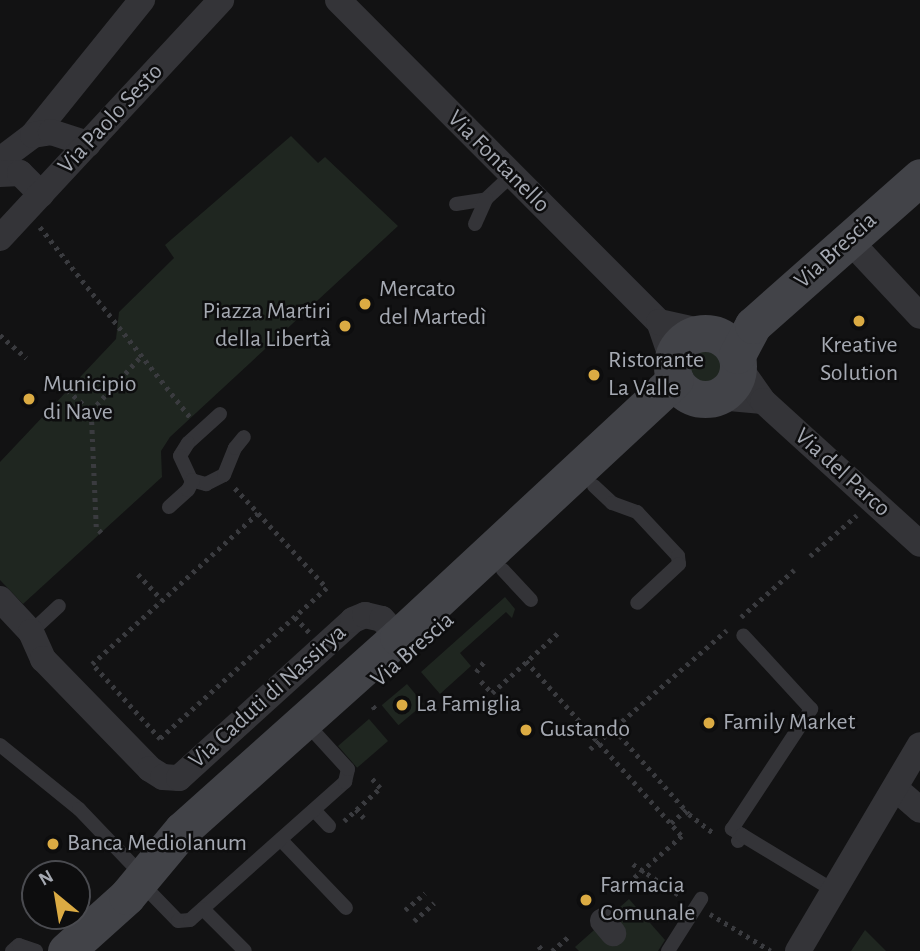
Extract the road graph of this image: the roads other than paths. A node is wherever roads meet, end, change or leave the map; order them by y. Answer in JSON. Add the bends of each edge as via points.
{"nodes":[{"id":1,"x":142,"y":0,"type":"edge"},
{"id":2,"x":221,"y":0,"type":"edge"},
{"id":3,"x":338,"y":0,"type":"edge"},
{"id":4,"x":33,"y":135,"type":"junction"},
{"id":5,"x":88,"y":144,"type":"junction"},
{"id":6,"x":0,"y":160,"type":"edge"},
{"id":7,"x":0,"y":174,"type":"edge"},
{"id":8,"x":511,"y":176,"type":"junction"},
{"id":9,"x":920,"y":177,"type":"edge"},
{"id":10,"x":486,"y":200,"type":"junction"},
{"id":11,"x":33,"y":202,"type":"junction"},
{"id":12,"x":456,"y":204,"type":"dead end"},
{"id":13,"x":475,"y":224,"type":"dead end"},
{"id":14,"x":0,"y":238,"type":"edge"},
{"id":15,"x":848,"y":239,"type":"junction"},
{"id":16,"x":920,"y":316,"type":"edge"},
{"id":17,"x":659,"y":322,"type":"junction"},
{"id":18,"x":730,"y":343,"type":"junction"},
{"id":19,"x":690,"y":383,"type":"junction"},
{"id":20,"x":763,"y":401,"type":"junction"},
{"id":21,"x":220,"y":414,"type":"dead end"},
{"id":22,"x":244,"y":437,"type":"dead end"},
{"id":23,"x":193,"y":480,"type":"junction"},
{"id":24,"x":594,"y":486,"type":"junction"},
{"id":25,"x":169,"y":507,"type":"dead end"},
{"id":26,"x":920,"y":544,"type":"edge"},
{"id":27,"x":503,"y":570,"type":"junction"},
{"id":28,"x":0,"y":599,"type":"edge"},
{"id":29,"x":531,"y":600,"type":"dead end"},
{"id":30,"x":637,"y":603,"type":"dead end"},
{"id":31,"x":59,"y":606,"type":"dead end"},
{"id":32,"x":31,"y":632,"type":"junction"},
{"id":33,"x":743,"y":635,"type":"dead end"},
{"id":34,"x":398,"y":637,"type":"junction"},
{"id":35,"x":317,"y":735,"type":"junction"},
{"id":36,"x":0,"y":745,"type":"edge"},
{"id":37,"x":920,"y":745,"type":"edge"},
{"id":38,"x":895,"y":788,"type":"junction"},
{"id":39,"x":314,"y":810,"type":"junction"},
{"id":40,"x":920,"y":810,"type":"edge"},
{"id":41,"x":335,"y":825,"type":"road end"},
{"id":42,"x":281,"y":839,"type":"junction"},
{"id":43,"x":138,"y":886,"type":"junction"},
{"id":44,"x":836,"y":892,"type":"junction"},
{"id":45,"x":701,"y":899,"type":"dead end"},
{"id":46,"x":346,"y":908,"type":"dead end"},
{"id":47,"x":203,"y":909,"type":"junction"},
{"id":48,"x":12,"y":951,"type":"edge"},
{"id":49,"x":36,"y":951,"type":"edge"},
{"id":50,"x":66,"y":951,"type":"edge"},
{"id":51,"x":245,"y":951,"type":"edge"},
{"id":52,"x":668,"y":951,"type":"edge"},
{"id":53,"x":798,"y":951,"type":"edge"}],
"edges":[{"from":1,"to":4,"type":"street"},
{"from":2,"to":5,"type":"street","name":"Via Paolo Sesto"},
{"from":3,"to":8,"type":"street","name":"Via Fontanello"},
{"from":4,"to":5,"type":"street","via":[[51,132]]},
{"from":4,"to":6,"type":"street"},
{"from":5,"to":11,"type":"street","name":"Via Paolo Sesto"},
{"from":7,"to":11,"type":"street","via":[[20,173]]},
{"from":8,"to":10,"type":"lane"},
{"from":8,"to":17,"type":"street","name":"Via Fontanello"},
{"from":9,"to":15,"type":"main road","name":"Via Brescia"},
{"from":10,"to":12,"type":"lane"},
{"from":10,"to":13,"type":"lane"},
{"from":11,"to":14,"type":"street","name":"Via Paolo Sesto"},
{"from":15,"to":16,"type":"street"},
{"from":15,"to":18,"type":"main road","name":"Via Brescia"},
{"from":17,"to":18,"type":"street"},
{"from":17,"to":19,"type":"street","name":"Via Fontanello"},
{"from":18,"to":19,"type":"main road","name":"Via Brescia","via":[[733,385]]},
{"from":18,"to":19,"type":"main road","name":"Via Brescia","via":[[684,340]]},
{"from":18,"to":20,"type":"street"},
{"from":19,"to":20,"type":"street"},
{"from":19,"to":24,"type":"main road","name":"Via Brescia"},
{"from":19,"to":34,"type":"main road","name":"Via Brescia"},
{"from":20,"to":26,"type":"street","name":"Via del Parco"},
{"from":21,"to":23,"type":"lane","via":[[180,456]]},
{"from":22,"to":23,"type":"lane","via":[[234,448],[224,475],[206,484]]},
{"from":23,"to":25,"type":"lane"},
{"from":24,"to":27,"type":"main road","name":"Via Brescia"},
{"from":24,"to":30,"type":"lane","via":[[612,503],[637,512],[678,556],[679,564]]},
{"from":27,"to":29,"type":"lane"},
{"from":27,"to":35,"type":"main road","name":"Via Brescia"},
{"from":28,"to":32,"type":"street","name":"Via Caduti di Nassirya"},
{"from":31,"to":32,"type":"lane"},
{"from":32,"to":34,"type":"street","name":"Via Caduti di Nassirya","via":[[43,659],[150,769],[163,777],[179,778],[353,620],[365,615],[382,619]]},
{"from":33,"to":44,"type":"lane","via":[[811,709],[732,829],[790,869]]},
{"from":34,"to":43,"type":"main road","name":"Via Brescia","via":[[182,830]]},
{"from":35,"to":39,"type":"lane","via":[[348,769],[345,782]]},
{"from":35,"to":43,"type":"main road","name":"Via Brescia","via":[[195,845]]},
{"from":36,"to":43,"type":"lane","via":[[79,809]]},
{"from":37,"to":38,"type":"street"},
{"from":38,"to":40,"type":"street"},
{"from":38,"to":44,"type":"street"},
{"from":39,"to":41,"type":"lane"},
{"from":39,"to":42,"type":"lane"},
{"from":42,"to":46,"type":"lane"},
{"from":42,"to":47,"type":"lane"},
{"from":43,"to":47,"type":"lane","via":[[177,921],[190,920]]},
{"from":43,"to":50,"type":"main road","name":"Via Brescia"},
{"from":44,"to":53,"type":"street"},
{"from":45,"to":52,"type":"lane"},
{"from":47,"to":51,"type":"lane"},
{"from":48,"to":49,"type":"lane","via":[[19,946]]}]}
